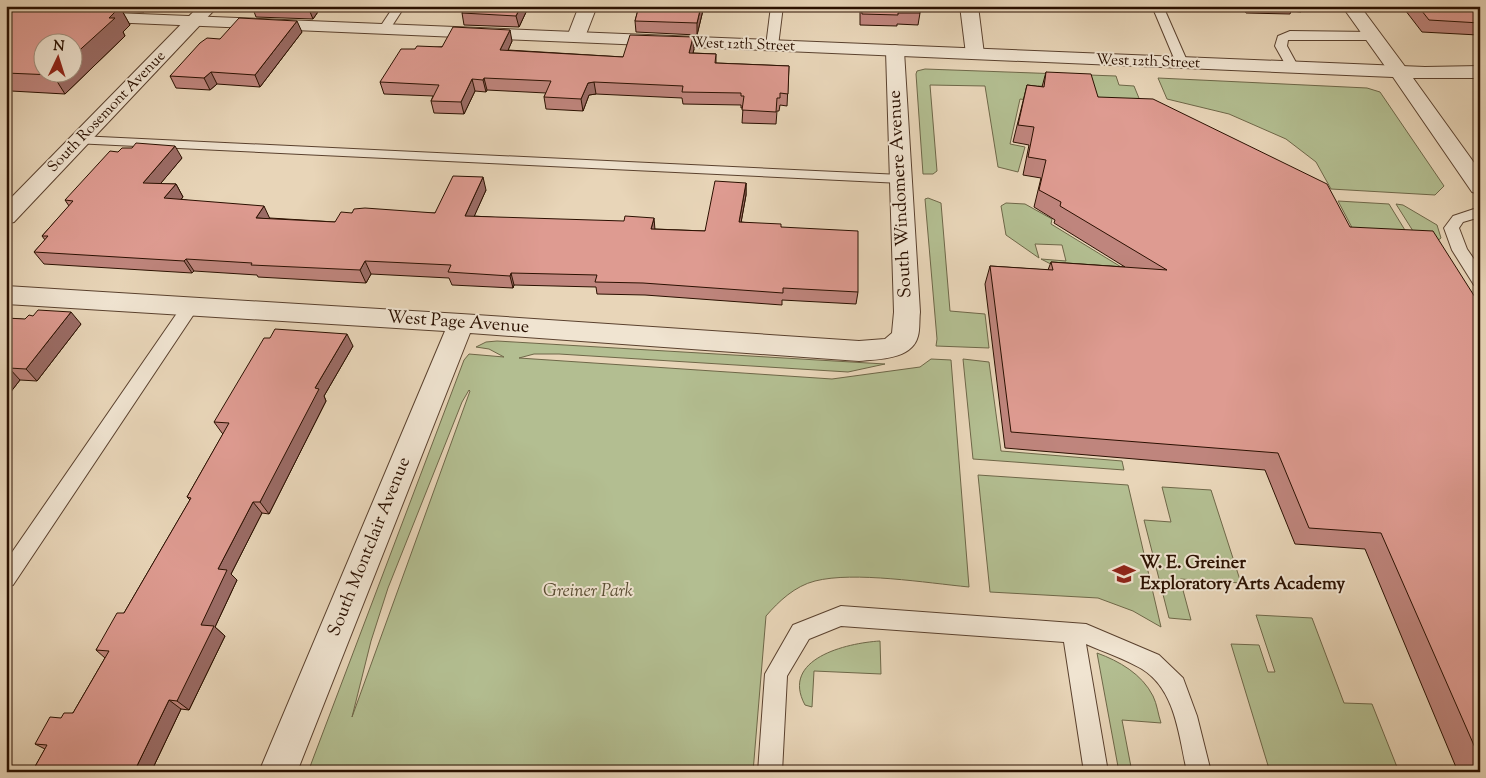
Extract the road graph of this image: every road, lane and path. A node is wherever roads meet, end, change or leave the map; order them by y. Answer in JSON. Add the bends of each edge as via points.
{"nodes":[{"id":1,"x":209,"y":6,"type":"edge"},
{"id":2,"x":400,"y":6,"type":"edge"},
{"id":3,"x":588,"y":6,"type":"edge"},
{"id":4,"x":777,"y":6,"type":"edge"},
{"id":5,"x":969,"y":6,"type":"edge"},
{"id":6,"x":1157,"y":6,"type":"edge"},
{"id":7,"x":1351,"y":6,"type":"edge"},
{"id":8,"x":77,"y":16,"type":"edge"},
{"id":9,"x":195,"y":21,"type":"junction"},
{"id":10,"x":384,"y":30,"type":"junction"},
{"id":11,"x":1373,"y":36,"type":"junction"},
{"id":12,"x":576,"y":37,"type":"junction"},
{"id":13,"x":772,"y":46,"type":"junction"},
{"id":14,"x":895,"y":51,"type":"junction"},
{"id":15,"x":975,"y":54,"type":"junction"},
{"id":16,"x":1182,"y":63,"type":"junction"},
{"id":17,"x":1293,"y":68,"type":"junction"},
{"id":18,"x":1399,"y":72,"type":"junction"},
{"id":19,"x":1480,"y":72,"type":"edge"},
{"id":20,"x":79,"y":140,"type":"junction"},
{"id":21,"x":901,"y":179,"type":"junction"},
{"id":22,"x":1480,"y":187,"type":"edge"},
{"id":23,"x":1480,"y":212,"type":"edge"},
{"id":24,"x":6,"y":217,"type":"edge"},
{"id":25,"x":1480,"y":281,"type":"edge"},
{"id":26,"x":6,"y":295,"type":"edge"},
{"id":27,"x":190,"y":307,"type":"junction"},
{"id":28,"x":461,"y":323,"type":"junction"},
{"id":29,"x":906,"y":337,"type":"joint"},
{"id":30,"x":6,"y":578,"type":"edge"},
{"id":31,"x":1073,"y":633,"type":"junction"},
{"id":32,"x":278,"y":772,"type":"edge"},
{"id":33,"x":770,"y":772,"type":"edge"},
{"id":34,"x":1096,"y":772,"type":"edge"},
{"id":35,"x":1200,"y":772,"type":"edge"}],
"edges":[{"from":1,"to":9,"type":"street","name":"South Rosemont Avenue"},
{"from":2,"to":10,"type":"lane"},
{"from":3,"to":12,"type":"street"},
{"from":4,"to":13,"type":"lane"},
{"from":5,"to":15,"type":"street"},
{"from":6,"to":16,"type":"lane"},
{"from":7,"to":11,"type":"street"},
{"from":8,"to":9,"type":"street","name":"West 12th Street"},
{"from":9,"to":10,"type":"street","name":"West 12th Street"},
{"from":9,"to":20,"type":"street","name":"South Rosemont Avenue"},
{"from":10,"to":12,"type":"street","name":"West 12th Street"},
{"from":11,"to":17,"type":"lane","via":[[1290,35],[1282,38],[1281,46]]},
{"from":11,"to":18,"type":"street"},
{"from":12,"to":13,"type":"street","name":"West 12th Street"},
{"from":13,"to":14,"type":"street","name":"West 12th Street"},
{"from":14,"to":15,"type":"street","name":"West 12th Street"},
{"from":14,"to":21,"type":"street","name":"South Windomere Avenue"},
{"from":15,"to":16,"type":"street","name":"West 12th Street"},
{"from":16,"to":17,"type":"street","name":"West 12th Street"},
{"from":17,"to":18,"type":"street","name":"West 12th Street"},
{"from":18,"to":19,"type":"street","name":"West 12th Street"},
{"from":18,"to":22,"type":"street"},
{"from":20,"to":21,"type":"lane"},
{"from":20,"to":24,"type":"street","name":"South Rosemont Avenue"},
{"from":21,"to":29,"type":"street","name":"South Windomere Avenue"},
{"from":23,"to":25,"type":"lane","via":[[1458,220],[1451,228],[1460,250]]},
{"from":26,"to":27,"type":"street","name":"West Page Avenue"},
{"from":27,"to":28,"type":"street","name":"West Page Avenue"},
{"from":27,"to":30,"type":"lane"},
{"from":28,"to":29,"type":"street","name":"West Page Avenue","via":[[859,350],[891,348]]},
{"from":28,"to":32,"type":"street","name":"South Montclair Avenue"},
{"from":31,"to":33,"type":"lane","via":[[841,616],[800,632],[776,674]]},
{"from":31,"to":34,"type":"lane"},
{"from":31,"to":35,"type":"lane","via":[[1086,634],[1151,662],[1175,686]]}]}
